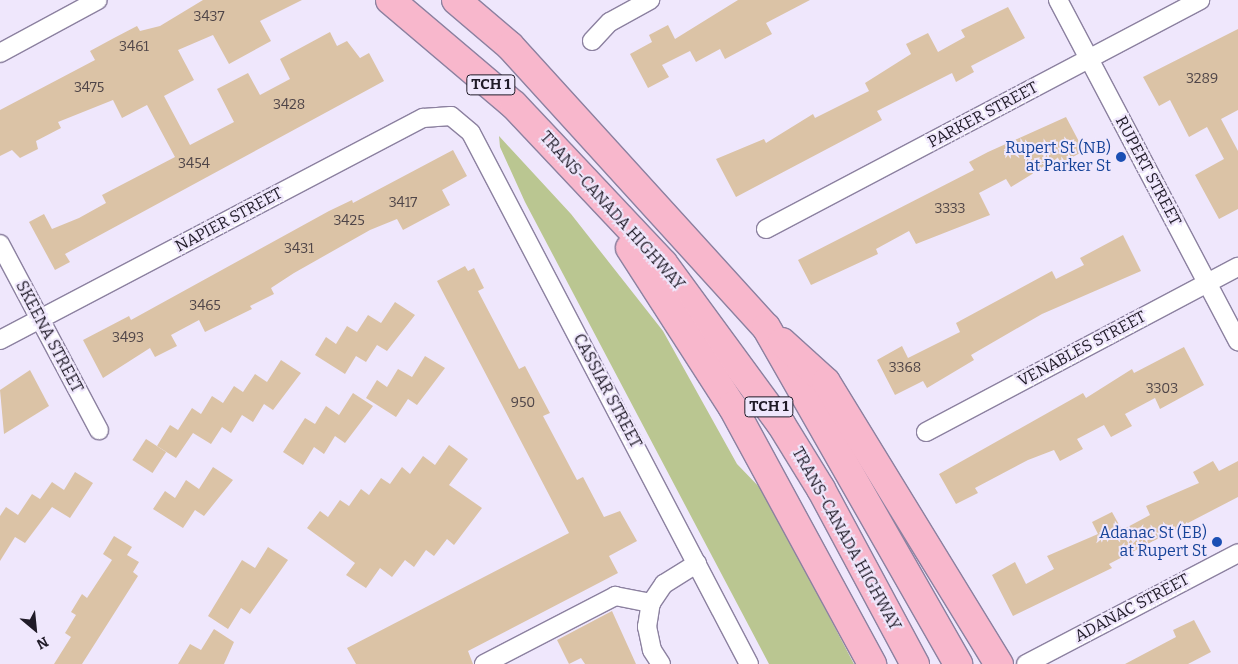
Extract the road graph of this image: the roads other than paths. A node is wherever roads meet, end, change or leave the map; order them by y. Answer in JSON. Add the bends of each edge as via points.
{"nodes":[{"id":1,"x":98,"y":0,"type":"edge"},
{"id":2,"x":390,"y":0,"type":"edge"},
{"id":3,"x":456,"y":0,"type":"edge"},
{"id":4,"x":650,"y":0,"type":"edge"},
{"id":5,"x":1058,"y":0,"type":"edge"},
{"id":6,"x":1200,"y":0,"type":"edge"},
{"id":7,"x":592,"y":41,"type":"dead end"},
{"id":8,"x":0,"y":53,"type":"edge"},
{"id":9,"x":1089,"y":58,"type":"junction"},
{"id":10,"x":460,"y":122,"type":"joint"},
{"id":11,"x":583,"y":178,"type":"junction"},
{"id":12,"x":766,"y":229,"type":"dead end"},
{"id":13,"x":0,"y":244,"type":"edge"},
{"id":14,"x":1238,"y":267,"type":"edge"},
{"id":15,"x":1207,"y":283,"type":"junction"},
{"id":16,"x":40,"y":319,"type":"junction"},
{"id":17,"x":766,"y":327,"type":"junction"},
{"id":18,"x":0,"y":340,"type":"edge"},
{"id":19,"x":1238,"y":342,"type":"edge"},
{"id":20,"x":99,"y":430,"type":"dead end"},
{"id":21,"x":926,"y":432,"type":"dead end"},
{"id":22,"x":1238,"y":553,"type":"edge"},
{"id":23,"x":697,"y":563,"type":"junction"},
{"id":24,"x":651,"y":604,"type":"junction"},
{"id":25,"x":484,"y":664,"type":"edge"},
{"id":26,"x":661,"y":664,"type":"edge"},
{"id":27,"x":749,"y":664,"type":"edge"},
{"id":28,"x":872,"y":664,"type":"edge"},
{"id":29,"x":915,"y":664,"type":"edge"},
{"id":30,"x":958,"y":664,"type":"edge"},
{"id":31,"x":999,"y":664,"type":"edge"},
{"id":32,"x":1026,"y":664,"type":"edge"}],
"edges":[{"from":1,"to":8,"type":"street"},
{"from":2,"to":11,"type":"highway","name":"TRANS-CANADA HIGHWAY","number":"TCH 1","via":[[514,104]]},
{"from":3,"to":17,"type":"highway","number":"TCH 1","via":[[510,46]]},
{"from":4,"to":7,"type":"street","via":[[610,22]]},
{"from":5,"to":9,"type":"street","name":"RUPERT STREET"},
{"from":6,"to":9,"type":"street","name":"PARKER STREET"},
{"from":9,"to":12,"type":"street","name":"PARKER STREET"},
{"from":9,"to":15,"type":"street","name":"RUPERT STREET"},
{"from":10,"to":16,"type":"street","name":"NAPIER STREET","via":[[441,114],[423,118]]},
{"from":10,"to":23,"type":"street","name":"CASSIAR STREET","via":[[471,132]]},
{"from":11,"to":28,"type":"highway","via":[[732,406]]},
{"from":11,"to":29,"type":"highway","name":"TRANS-CANADA HIGHWAY","number":"TCH 1","via":[[662,263],[745,372],[821,488]]},
{"from":13,"to":16,"type":"street","name":"SKEENA STREET"},
{"from":14,"to":15,"type":"street","name":"VENABLES STREET"},
{"from":15,"to":19,"type":"street","name":"RUPERT STREET"},
{"from":15,"to":21,"type":"street","name":"VENABLES STREET"},
{"from":16,"to":18,"type":"street","name":"NAPIER STREET"},
{"from":16,"to":20,"type":"street","name":"SKEENA STREET"},
{"from":17,"to":30,"type":"highway","number":"TCH 1"},
{"from":17,"to":31,"type":"highway","via":[[826,382]]},
{"from":22,"to":32,"type":"street","name":"ADANAC STREET"},
{"from":23,"to":24,"type":"street","via":[[664,584]]},
{"from":23,"to":27,"type":"street","name":"CASSIAR STREET"},
{"from":24,"to":25,"type":"street","via":[[615,596]]},
{"from":24,"to":26,"type":"street","via":[[647,627],[652,650]]}]}
